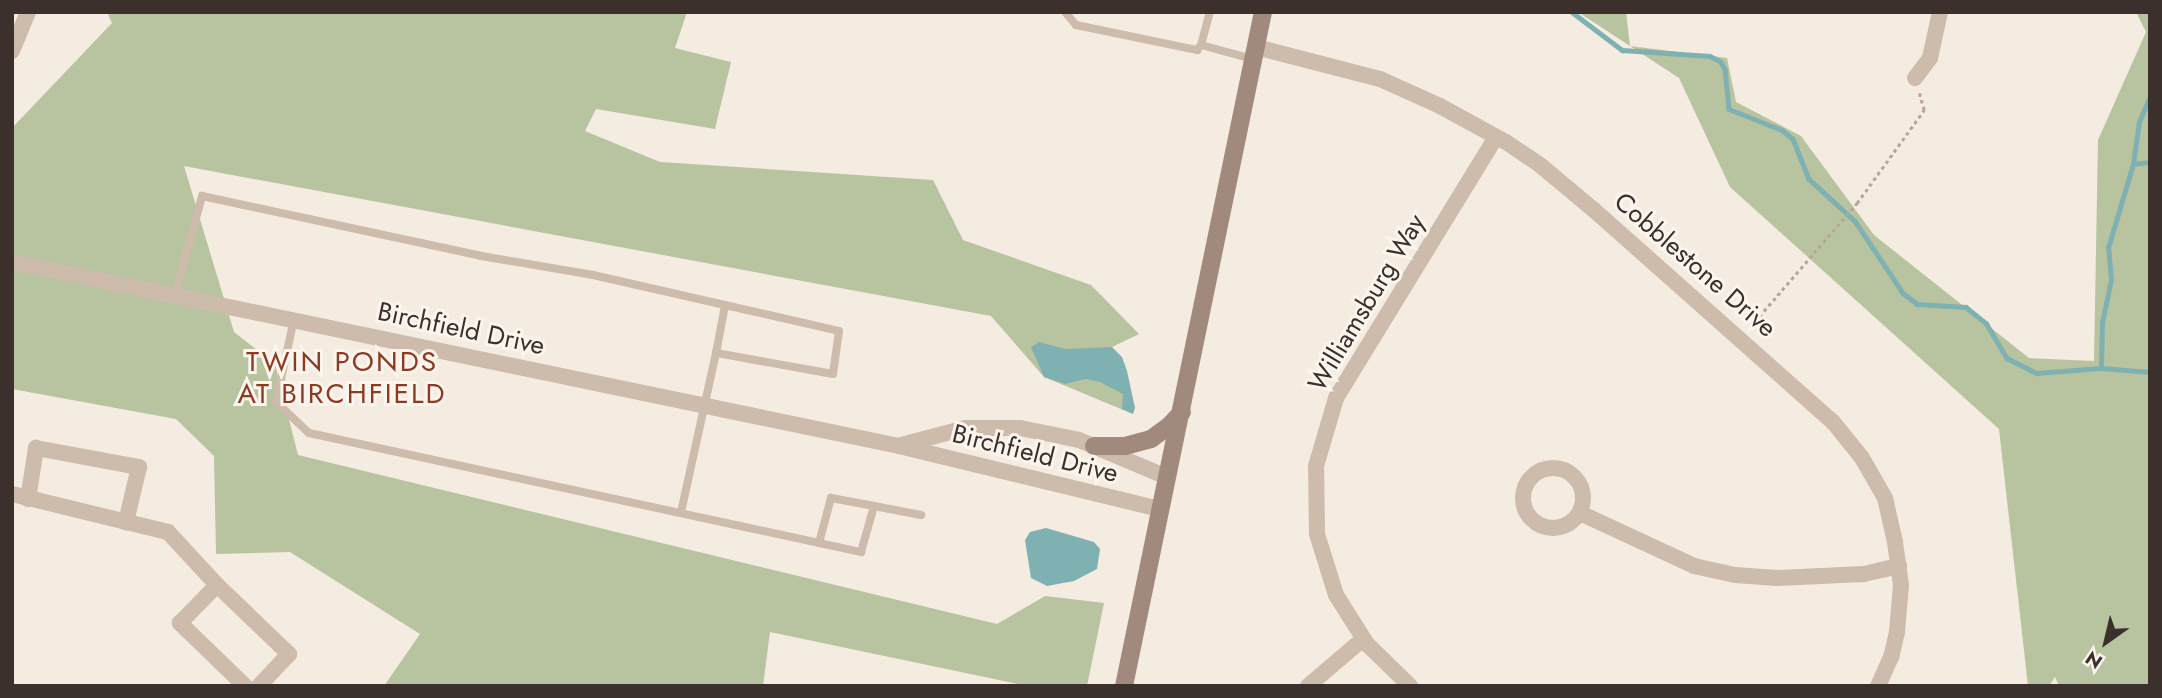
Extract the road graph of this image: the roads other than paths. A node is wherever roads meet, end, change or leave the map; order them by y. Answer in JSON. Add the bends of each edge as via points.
{"nodes":[{"id":1,"x":28,"y":12,"type":"edge"},
{"id":2,"x":1065,"y":12,"type":"edge"},
{"id":3,"x":1210,"y":12,"type":"edge"},
{"id":4,"x":1263,"y":12,"type":"edge"},
{"id":5,"x":1940,"y":12,"type":"edge"},
{"id":6,"x":1201,"y":46,"type":"junction"},
{"id":7,"x":13,"y":48,"type":"edge"},
{"id":8,"x":1254,"y":53,"type":"junction"},
{"id":9,"x":1915,"y":79,"type":"road end"},
{"id":10,"x":1496,"y":137,"type":"junction"},
{"id":11,"x":12,"y":262,"type":"edge"},
{"id":12,"x":175,"y":295,"type":"junction"},
{"id":13,"x":725,"y":306,"type":"junction"},
{"id":14,"x":294,"y":319,"type":"junction"},
{"id":15,"x":716,"y":353,"type":"junction"},
{"id":16,"x":703,"y":404,"type":"junction"},
{"id":17,"x":1182,"y":412,"type":"junction"},
{"id":18,"x":899,"y":446,"type":"junction"},
{"id":19,"x":1094,"y":446,"type":"junction"},
{"id":20,"x":1167,"y":477,"type":"junction"},
{"id":21,"x":20,"y":497,"type":"edge"},
{"id":22,"x":874,"y":506,"type":"junction"},
{"id":23,"x":1159,"y":509,"type":"junction"},
{"id":24,"x":681,"y":512,"type":"junction"},
{"id":25,"x":1580,"y":513,"type":"dead end"},
{"id":26,"x":921,"y":515,"type":"dead end"},
{"id":27,"x":126,"y":522,"type":"junction"},
{"id":28,"x":819,"y":543,"type":"junction"},
{"id":29,"x":1899,"y":566,"type":"junction"},
{"id":30,"x":217,"y":585,"type":"junction"},
{"id":31,"x":1363,"y":639,"type":"junction"},
{"id":32,"x":245,"y":686,"type":"edge"},
{"id":33,"x":259,"y":686,"type":"edge"},
{"id":34,"x":1124,"y":686,"type":"edge"},
{"id":35,"x":1308,"y":686,"type":"edge"},
{"id":36,"x":1410,"y":686,"type":"edge"},
{"id":37,"x":1878,"y":686,"type":"edge"}],
"edges":[{"from":1,"to":7,"type":"street"},
{"from":2,"to":6,"type":"lane","via":[[1076,26],[1197,50]]},
{"from":3,"to":6,"type":"lane"},
{"from":4,"to":8,"type":"main road"},
{"from":5,"to":9,"type":"street","via":[[1930,58]]},
{"from":6,"to":8,"type":"lane"},
{"from":8,"to":10,"type":"street","name":"Cobblestone Drive","via":[[1380,79]]},
{"from":8,"to":17,"type":"main road"},
{"from":10,"to":29,"type":"street","name":"Cobblestone Drive","via":[[1541,166],[1816,405],[1862,458],[1885,498]]},
{"from":10,"to":31,"type":"street","name":"Williamsburg Way","via":[[1359,356],[1336,398],[1321,443],[1315,489],[1317,534],[1336,595]]},
{"from":11,"to":12,"type":"street","name":"Birchfield Drive"},
{"from":12,"to":13,"type":"lane","via":[[202,195]]},
{"from":12,"to":14,"type":"street","name":"Birchfield Drive"},
{"from":13,"to":15,"type":"lane"},
{"from":13,"to":15,"type":"lane","via":[[839,331],[833,374]]},
{"from":14,"to":16,"type":"street","name":"Birchfield Drive"},
{"from":14,"to":24,"type":"lane","via":[[276,402],[309,433]]},
{"from":15,"to":16,"type":"lane"},
{"from":16,"to":18,"type":"street","name":"Birchfield Drive"},
{"from":16,"to":24,"type":"lane"},
{"from":17,"to":19,"type":"main road","via":[[1151,439],[1125,446]]},
{"from":17,"to":20,"type":"main road"},
{"from":18,"to":19,"type":"street","name":"Birchfield Drive","via":[[966,428],[1020,428]]},
{"from":18,"to":23,"type":"street","name":"Birchfield Drive"},
{"from":19,"to":20,"type":"street","name":"Birchfield Drive"},
{"from":20,"to":23,"type":"main road"},
{"from":21,"to":27,"type":"street"},
{"from":21,"to":27,"type":"street","via":[[36,448],[139,467]]},
{"from":22,"to":26,"type":"lane"},
{"from":22,"to":28,"type":"lane","via":[[831,498]]},
{"from":22,"to":28,"type":"lane","via":[[861,552]]},
{"from":23,"to":34,"type":"main road"},
{"from":24,"to":28,"type":"lane"},
{"from":25,"to":29,"type":"street","via":[[1695,566],[1735,575],[1777,579],[1864,574]]},
{"from":27,"to":30,"type":"street","via":[[168,533]]},
{"from":29,"to":37,"type":"street","name":"Cobblestone Drive","via":[[1897,632]]},
{"from":30,"to":32,"type":"street","via":[[180,623]]},
{"from":30,"to":33,"type":"street","via":[[289,654]]},
{"from":31,"to":35,"type":"street"},
{"from":31,"to":36,"type":"street","name":"Williamsburg Way"}]}
